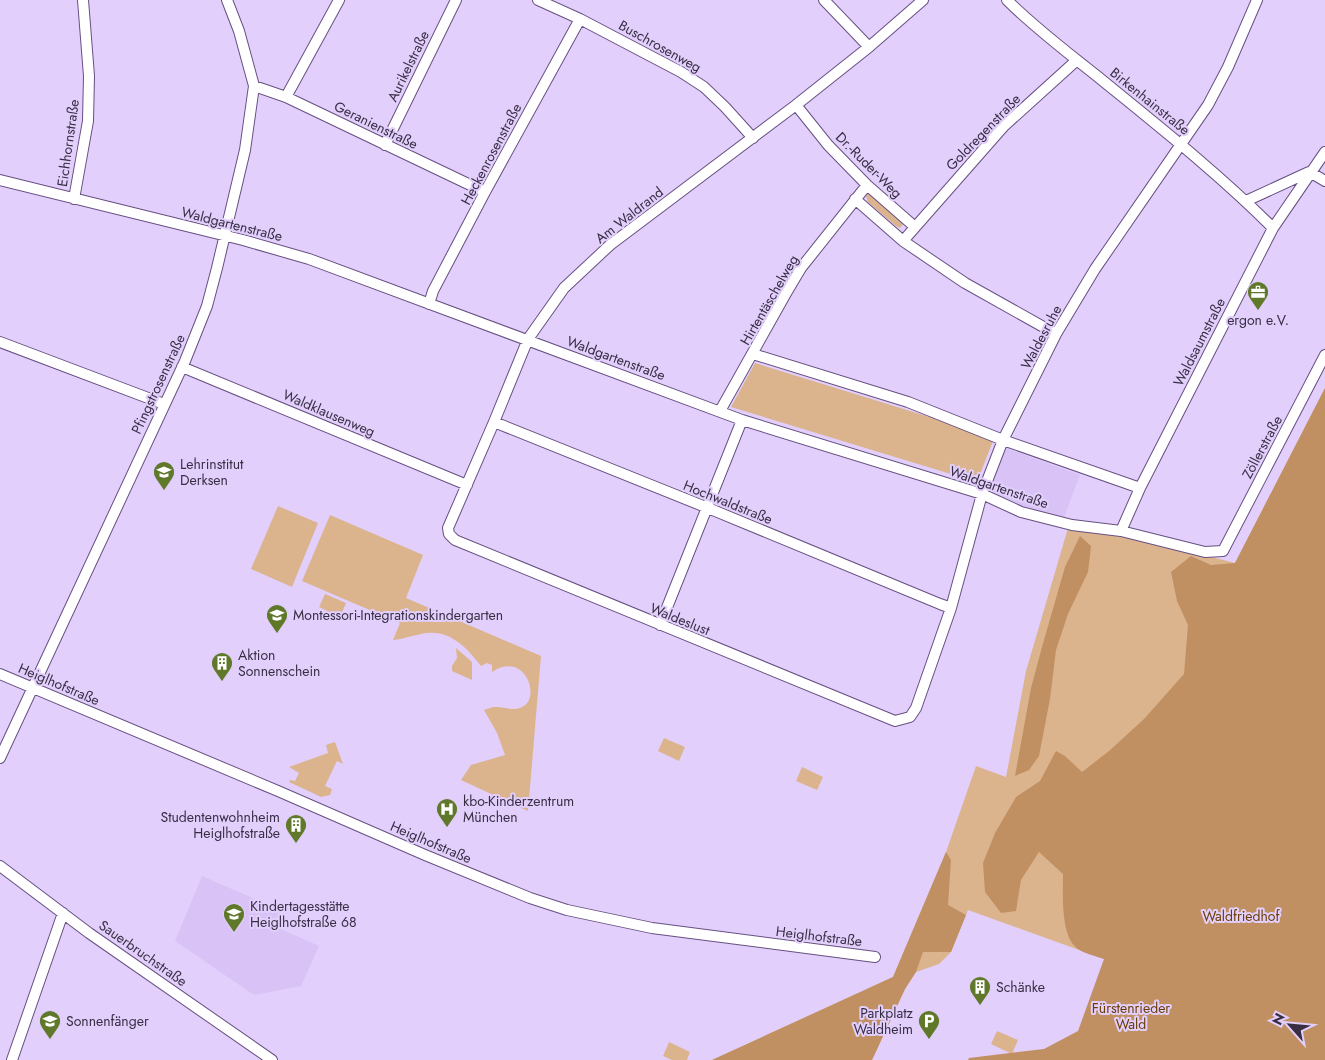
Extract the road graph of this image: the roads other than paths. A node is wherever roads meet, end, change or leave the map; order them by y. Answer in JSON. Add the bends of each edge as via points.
{"nodes":[{"id":1,"x":83,"y":0,"type":"edge"},
{"id":2,"x":228,"y":0,"type":"edge"},
{"id":3,"x":339,"y":0,"type":"edge"},
{"id":4,"x":456,"y":0,"type":"edge"},
{"id":5,"x":538,"y":0,"type":"edge"},
{"id":6,"x":824,"y":0,"type":"edge"},
{"id":7,"x":923,"y":0,"type":"edge"},
{"id":8,"x":1007,"y":0,"type":"edge"},
{"id":9,"x":1257,"y":0,"type":"edge"},
{"id":10,"x":580,"y":19,"type":"junction"},
{"id":11,"x":869,"y":47,"type":"junction"},
{"id":12,"x":1077,"y":60,"type":"junction"},
{"id":13,"x":254,"y":86,"type":"junction"},
{"id":14,"x":286,"y":97,"type":"junction"},
{"id":15,"x":796,"y":105,"type":"junction"},
{"id":16,"x":753,"y":138,"type":"junction"},
{"id":17,"x":1181,"y":144,"type":"junction"},
{"id":18,"x":385,"y":145,"type":"junction"},
{"id":19,"x":1325,"y":152,"type":"edge"},
{"id":20,"x":1310,"y":172,"type":"junction"},
{"id":21,"x":0,"y":180,"type":"edge"},
{"id":22,"x":1325,"y":181,"type":"edge"},
{"id":23,"x":867,"y":185,"type":"junction"},
{"id":24,"x":485,"y":192,"type":"junction"},
{"id":25,"x":74,"y":199,"type":"junction"},
{"id":26,"x":855,"y":199,"type":"junction"},
{"id":27,"x":1246,"y":201,"type":"junction"},
{"id":28,"x":915,"y":227,"type":"junction"},
{"id":29,"x":1272,"y":228,"type":"junction"},
{"id":30,"x":225,"y":236,"type":"junction"},
{"id":31,"x":903,"y":241,"type":"junction"},
{"id":32,"x":429,"y":304,"type":"junction"},
{"id":33,"x":1056,"y":334,"type":"junction"},
{"id":34,"x":528,"y":340,"type":"junction"},
{"id":35,"x":0,"y":342,"type":"edge"},
{"id":36,"x":753,"y":354,"type":"junction"},
{"id":37,"x":1325,"y":355,"type":"edge"},
{"id":38,"x":182,"y":367,"type":"junction"},
{"id":39,"x":164,"y":404,"type":"junction"},
{"id":40,"x":720,"y":411,"type":"junction"},
{"id":41,"x":742,"y":420,"type":"junction"},
{"id":42,"x":494,"y":422,"type":"junction"},
{"id":43,"x":1004,"y":440,"type":"junction"},
{"id":44,"x":466,"y":485,"type":"junction"},
{"id":45,"x":1140,"y":488,"type":"junction"},
{"id":46,"x":982,"y":494,"type":"junction"},
{"id":47,"x":708,"y":508,"type":"junction"},
{"id":48,"x":448,"y":528,"type":"joint"},
{"id":49,"x":1121,"y":530,"type":"junction"},
{"id":50,"x":1222,"y":551,"type":"joint"},
{"id":51,"x":952,"y":608,"type":"junction"},
{"id":52,"x":660,"y":625,"type":"junction"},
{"id":53,"x":0,"y":674,"type":"edge"},
{"id":54,"x":33,"y":688,"type":"junction"},
{"id":55,"x":910,"y":717,"type":"joint"},
{"id":56,"x":0,"y":758,"type":"edge"},
{"id":57,"x":0,"y":866,"type":"edge"},
{"id":58,"x":63,"y":913,"type":"junction"},
{"id":59,"x":875,"y":957,"type":"dead end"},
{"id":60,"x":12,"y":1060,"type":"edge"},
{"id":61,"x":272,"y":1060,"type":"edge"}],
"edges":[{"from":1,"to":25,"type":"street","name":"Eichhornstraße","via":[[89,76],[88,121]]},
{"from":2,"to":13,"type":"street","name":"Pfingstrosenstraße"},
{"from":3,"to":14,"type":"street"},
{"from":4,"to":18,"type":"street","name":"Aurikelstraße"},
{"from":5,"to":10,"type":"street","name":"Buschrosenweg"},
{"from":6,"to":11,"type":"street"},
{"from":7,"to":11,"type":"street","name":"Am Waldrand"},
{"from":8,"to":12,"type":"street","name":"Birkenhainstraße"},
{"from":9,"to":17,"type":"street","name":"Waldesruhe","via":[[1208,105]]},
{"from":10,"to":16,"type":"street","name":"Buschrosenweg","via":[[681,72],[725,107]]},
{"from":10,"to":24,"type":"street","name":"Heckenrosenstraße"},
{"from":11,"to":15,"type":"street","name":"Am Waldrand"},
{"from":12,"to":17,"type":"street","name":"Birkenhainstraße"},
{"from":12,"to":28,"type":"street","name":"Goldregenstraße","via":[[1004,126]]},
{"from":13,"to":14,"type":"street","name":"Geranienstraße"},
{"from":13,"to":30,"type":"street","name":"Pfingstrosenstraße"},
{"from":14,"to":18,"type":"street","name":"Geranienstraße"},
{"from":15,"to":16,"type":"street","name":"Am Waldrand"},
{"from":15,"to":23,"type":"street","name":"Dr.-Ruder-Weg","via":[[828,145]]},
{"from":16,"to":34,"type":"street","name":"Am Waldrand","via":[[610,245],[564,288]]},
{"from":17,"to":27,"type":"street","name":"Birkenhainstraße"},
{"from":17,"to":33,"type":"street","name":"Waldesruhe","via":[[1101,260]]},
{"from":18,"to":24,"type":"street","name":"Geranienstraße"},
{"from":19,"to":20,"type":"street","name":"Waldsaumstraße"},
{"from":20,"to":22,"type":"street"},
{"from":20,"to":27,"type":"street","name":"Waldsaumstraße"},
{"from":20,"to":29,"type":"street","name":"Waldsaumstraße"},
{"from":21,"to":25,"type":"street","name":"Waldgartenstraße"},
{"from":23,"to":26,"type":"street","name":"Hirtentäschelweg"},
{"from":23,"to":28,"type":"street","name":"Dr.-Ruder-Weg"},
{"from":24,"to":32,"type":"street","name":"Heckenrosenstraße"},
{"from":25,"to":30,"type":"street","name":"Waldgartenstraße"},
{"from":26,"to":31,"type":"street"},
{"from":26,"to":36,"type":"street","name":"Hirtentäschelweg","via":[[801,268]]},
{"from":27,"to":29,"type":"street","name":"Birkenhainstraße"},
{"from":28,"to":31,"type":"street"},
{"from":29,"to":45,"type":"street","name":"Waldsaumstraße"},
{"from":30,"to":32,"type":"street","name":"Waldgartenstraße","via":[[309,259]]},
{"from":30,"to":38,"type":"street","name":"Pfingstrosenstraße","via":[[207,306]]},
{"from":31,"to":33,"type":"street","via":[[965,283]]},
{"from":32,"to":34,"type":"street","name":"Waldgartenstraße"},
{"from":33,"to":43,"type":"street","name":"Waldesruhe"},
{"from":34,"to":40,"type":"street","name":"Waldgartenstraße"},
{"from":34,"to":42,"type":"street","name":"Am Waldrand"},
{"from":35,"to":39,"type":"street"},
{"from":36,"to":40,"type":"street","name":"Hirtentäschelweg"},
{"from":36,"to":43,"type":"street","via":[[908,402]]},
{"from":37,"to":50,"type":"street","name":"Zöllerstraße"},
{"from":38,"to":39,"type":"street","name":"Pfingstrosenstraße"},
{"from":38,"to":44,"type":"street","name":"Waldklausenweg"},
{"from":39,"to":54,"type":"street","name":"Pfingstrosenstraße"},
{"from":40,"to":41,"type":"street","name":"Waldgartenstraße"},
{"from":41,"to":46,"type":"street","name":"Waldgartenstraße"},
{"from":41,"to":47,"type":"street"},
{"from":42,"to":44,"type":"street","name":"Am Waldrand"},
{"from":42,"to":47,"type":"street","name":"Hochwaldstraße"},
{"from":43,"to":45,"type":"street"},
{"from":43,"to":46,"type":"street","name":"Waldesruhe"},
{"from":44,"to":48,"type":"street","name":"Am Waldrand"},
{"from":45,"to":49,"type":"street","name":"Waldsaumstraße"},
{"from":46,"to":49,"type":"street","name":"Waldgartenstraße","via":[[1021,512],[1072,526]]},
{"from":46,"to":51,"type":"street","name":"Waldesruhe"},
{"from":47,"to":51,"type":"street","name":"Hochwaldstraße"},
{"from":47,"to":52,"type":"street"},
{"from":48,"to":52,"type":"street","name":"Waldeslust","via":[[454,540]]},
{"from":49,"to":50,"type":"street","name":"Waldgartenstraße","via":[[1205,552]]},
{"from":51,"to":55,"type":"street","name":"Waldesruhe"},
{"from":52,"to":55,"type":"street","name":"Waldeslust","via":[[895,721]]},
{"from":53,"to":54,"type":"street","name":"Heiglhofstraße"},
{"from":54,"to":56,"type":"street","name":"Pfingstrosenstraße"},
{"from":54,"to":59,"type":"street","name":"Heiglhofstraße","via":[[425,855],[566,910],[652,928]]},
{"from":57,"to":58,"type":"street","name":"Sauerbruchstraße"},
{"from":58,"to":60,"type":"street"},
{"from":58,"to":61,"type":"street","name":"Sauerbruchstraße"}]}
